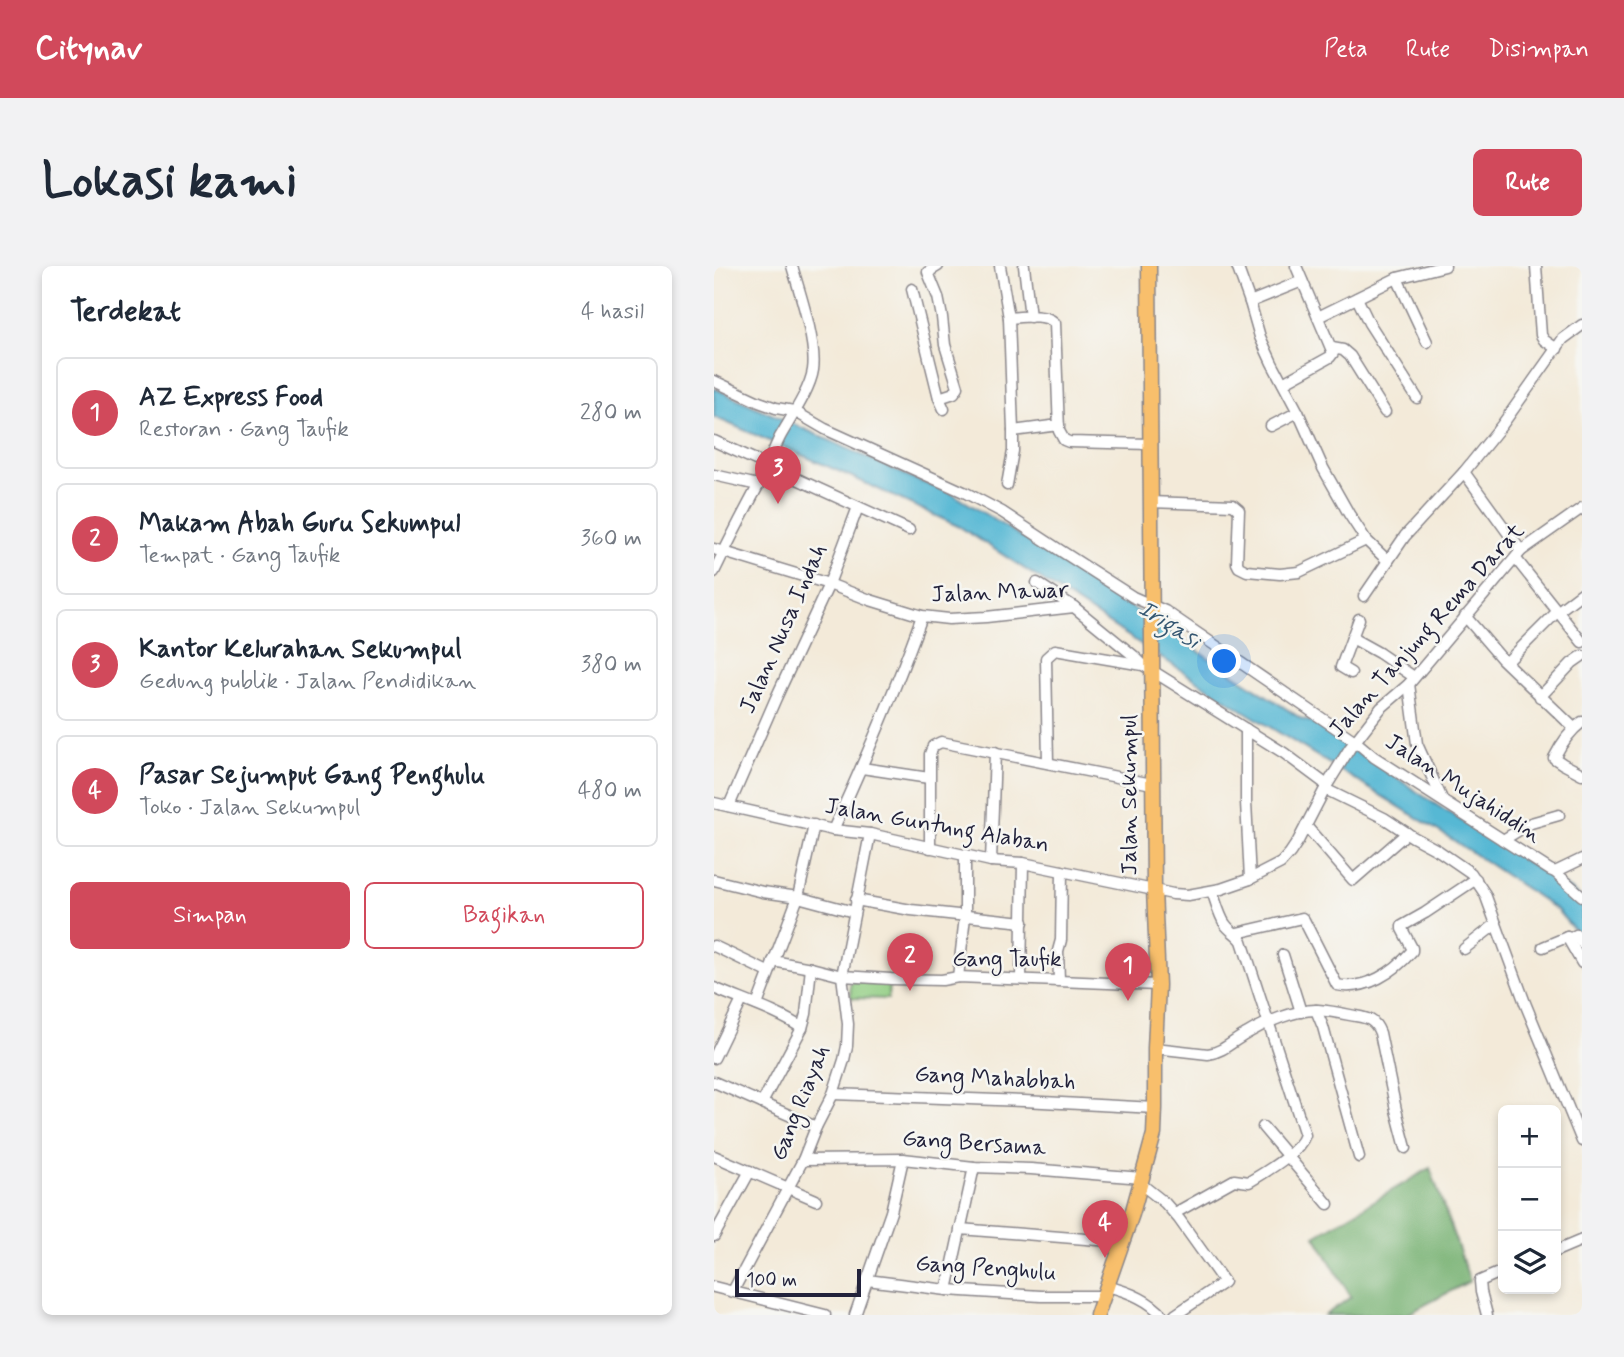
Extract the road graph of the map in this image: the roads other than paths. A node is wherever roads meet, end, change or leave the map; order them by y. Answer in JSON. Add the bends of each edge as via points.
{"nodes":[{"id":1,"x":792,"y":266,"type":"edge"},
{"id":2,"x":938,"y":266,"type":"edge"},
{"id":3,"x":1000,"y":266,"type":"edge"},
{"id":4,"x":1024,"y":266,"type":"edge"},
{"id":5,"x":1149,"y":266,"type":"edge"},
{"id":6,"x":1237,"y":266,"type":"edge"},
{"id":7,"x":1296,"y":266,"type":"edge"},
{"id":8,"x":1445,"y":266,"type":"edge"},
{"id":9,"x":1536,"y":266,"type":"edge"},
{"id":10,"x":1397,"y":278,"type":"junction"},
{"id":11,"x":1302,"y":281,"type":"junction"},
{"id":12,"x":912,"y":289,"type":"dead end"},
{"id":13,"x":1357,"y":298,"type":"junction"},
{"id":14,"x":1250,"y":302,"type":"junction"},
{"id":15,"x":1030,"y":317,"type":"junction"},
{"id":16,"x":1318,"y":317,"type":"junction"},
{"id":17,"x":1009,"y":318,"type":"junction"},
{"id":18,"x":1582,"y":325,"type":"edge"},
{"id":19,"x":1427,"y":342,"type":"dead end"},
{"id":20,"x":1332,"y":348,"type":"junction"},
{"id":21,"x":1556,"y":349,"type":"junction"},
{"id":22,"x":714,"y":381,"type":"edge"},
{"id":23,"x":1283,"y":383,"type":"junction"},
{"id":24,"x":939,"y":398,"type":"junction"},
{"id":25,"x":1417,"y":398,"type":"dead end"},
{"id":26,"x":944,"y":410,"type":"dead end"},
{"id":27,"x":1298,"y":412,"type":"junction"},
{"id":28,"x":1385,"y":412,"type":"dead end"},
{"id":29,"x":792,"y":414,"type":"junction"},
{"id":30,"x":1059,"y":425,"type":"junction"},
{"id":31,"x":1270,"y":426,"type":"dead end"},
{"id":32,"x":1013,"y":431,"type":"junction"},
{"id":33,"x":714,"y":440,"type":"edge"},
{"id":34,"x":1150,"y":444,"type":"junction"},
{"id":35,"x":768,"y":464,"type":"junction"},
{"id":36,"x":1464,"y":472,"type":"junction"},
{"id":37,"x":714,"y":475,"type":"edge"},
{"id":38,"x":758,"y":485,"type":"junction"},
{"id":39,"x":1007,"y":485,"type":"dead end"},
{"id":40,"x":1150,"y":502,"type":"junction"},
{"id":41,"x":858,"y":507,"type":"junction"},
{"id":42,"x":1582,"y":508,"type":"edge"},
{"id":43,"x":909,"y":530,"type":"dead end"},
{"id":44,"x":1366,"y":540,"type":"junction"},
{"id":45,"x":719,"y":550,"type":"edge"},
{"id":46,"x":1518,"y":555,"type":"junction"},
{"id":47,"x":1388,"y":561,"type":"junction"},
{"id":48,"x":714,"y":572,"type":"edge"},
{"id":49,"x":1037,"y":583,"type":"dead end"},
{"id":50,"x":829,"y":584,"type":"junction"},
{"id":51,"x":1582,"y":593,"type":"edge"},
{"id":52,"x":1364,"y":596,"type":"dead end"},
{"id":53,"x":1073,"y":607,"type":"junction"},
{"id":54,"x":1151,"y":610,"type":"junction"},
{"id":55,"x":1557,"y":612,"type":"junction"},
{"id":56,"x":922,"y":616,"type":"junction"},
{"id":57,"x":1465,"y":616,"type":"junction"},
{"id":58,"x":1359,"y":619,"type":"dead end"},
{"id":59,"x":1352,"y":638,"type":"junction"},
{"id":60,"x":1582,"y":642,"type":"edge"},
{"id":61,"x":1582,"y":656,"type":"edge"},
{"id":62,"x":1507,"y":663,"type":"junction"},
{"id":63,"x":1148,"y":664,"type":"junction"},
{"id":64,"x":1351,"y":673,"type":"dead end"},
{"id":65,"x":1411,"y":680,"type":"junction"},
{"id":66,"x":1540,"y":697,"type":"junction"},
{"id":67,"x":1578,"y":725,"type":"edge"},
{"id":68,"x":1246,"y":729,"type":"junction"},
{"id":69,"x":1352,"y":744,"type":"junction"},
{"id":70,"x":995,"y":752,"type":"junction"},
{"id":71,"x":1048,"y":763,"type":"junction"},
{"id":72,"x":862,"y":768,"type":"junction"},
{"id":73,"x":1582,"y":774,"type":"edge"},
{"id":74,"x":929,"y":778,"type":"junction"},
{"id":75,"x":1152,"y":784,"type":"junction"},
{"id":76,"x":1327,"y":785,"type":"junction"},
{"id":77,"x":1443,"y":802,"type":"junction"},
{"id":78,"x":714,"y":803,"type":"edge"},
{"id":79,"x":729,"y":807,"type":"junction"},
{"id":80,"x":1559,"y":815,"type":"dead end"},
{"id":81,"x":814,"y":825,"type":"junction"},
{"id":82,"x":1306,"y":826,"type":"junction"},
{"id":83,"x":833,"y":830,"type":"junction"},
{"id":84,"x":1407,"y":833,"type":"junction"},
{"id":85,"x":870,"y":834,"type":"junction"},
{"id":86,"x":1503,"y":840,"type":"junction"},
{"id":87,"x":930,"y":848,"type":"junction"},
{"id":88,"x":965,"y":855,"type":"junction"},
{"id":89,"x":1582,"y":859,"type":"edge"},
{"id":90,"x":991,"y":861,"type":"junction"},
{"id":91,"x":1023,"y":863,"type":"junction"},
{"id":92,"x":1062,"y":871,"type":"junction"},
{"id":93,"x":1555,"y":872,"type":"junction"},
{"id":94,"x":1250,"y":879,"type":"junction"},
{"id":95,"x":1476,"y":879,"type":"junction"},
{"id":96,"x":714,"y":880,"type":"edge"},
{"id":97,"x":1154,"y":889,"type":"junction"},
{"id":98,"x":1212,"y":891,"type":"junction"},
{"id":99,"x":1582,"y":896,"type":"edge"},
{"id":100,"x":798,"y":897,"type":"junction"},
{"id":101,"x":855,"y":906,"type":"junction"},
{"id":102,"x":965,"y":917,"type":"junction"},
{"id":103,"x":1023,"y":922,"type":"junction"},
{"id":104,"x":1496,"y":924,"type":"junction"},
{"id":105,"x":1237,"y":933,"type":"junction"},
{"id":106,"x":1567,"y":937,"type":"junction"},
{"id":107,"x":1582,"y":943,"type":"edge"},
{"id":108,"x":714,"y":946,"type":"edge"},
{"id":109,"x":1543,"y":947,"type":"dead end"},
{"id":110,"x":1464,"y":949,"type":"dead end"},
{"id":111,"x":1283,"y":955,"type":"dead end"},
{"id":112,"x":773,"y":961,"type":"junction"},
{"id":113,"x":1582,"y":963,"type":"edge"},
{"id":114,"x":811,"y":968,"type":"junction"},
{"id":115,"x":768,"y":972,"type":"junction"},
{"id":116,"x":842,"y":976,"type":"junction"},
{"id":117,"x":958,"y":977,"type":"junction"},
{"id":118,"x":1021,"y":979,"type":"junction"},
{"id":119,"x":1059,"y":980,"type":"junction"},
{"id":120,"x":1158,"y":985,"type":"junction"},
{"id":121,"x":714,"y":988,"type":"edge"},
{"id":122,"x":742,"y":1000,"type":"junction"},
{"id":123,"x":757,"y":1005,"type":"junction"},
{"id":124,"x":1316,"y":1010,"type":"junction"},
{"id":125,"x":1301,"y":1012,"type":"junction"},
{"id":126,"x":1268,"y":1022,"type":"junction"},
{"id":127,"x":802,"y":1028,"type":"junction"},
{"id":128,"x":1155,"y":1048,"type":"junction"},
{"id":129,"x":714,"y":1058,"type":"edge"},
{"id":130,"x":714,"y":1082,"type":"edge"},
{"id":131,"x":832,"y":1094,"type":"junction"},
{"id":132,"x":762,"y":1103,"type":"junction"},
{"id":133,"x":1156,"y":1108,"type":"junction"},
{"id":134,"x":816,"y":1127,"type":"junction"},
{"id":135,"x":1263,"y":1127,"type":"dead end"},
{"id":136,"x":1580,"y":1127,"type":"edge"},
{"id":137,"x":1582,"y":1141,"type":"edge"},
{"id":138,"x":1406,"y":1148,"type":"dead end"},
{"id":139,"x":714,"y":1156,"type":"edge"},
{"id":140,"x":1287,"y":1156,"type":"junction"},
{"id":141,"x":1359,"y":1157,"type":"dead end"},
{"id":142,"x":903,"y":1159,"type":"junction"},
{"id":143,"x":803,"y":1160,"type":"junction"},
{"id":144,"x":974,"y":1167,"type":"junction"},
{"id":145,"x":750,"y":1171,"type":"junction"},
{"id":146,"x":1142,"y":1181,"type":"junction"},
{"id":147,"x":789,"y":1188,"type":"junction"},
{"id":148,"x":816,"y":1200,"type":"dead end"},
{"id":149,"x":1328,"y":1204,"type":"dead end"},
{"id":150,"x":1175,"y":1213,"type":"junction"},
{"id":151,"x":960,"y":1228,"type":"junction"},
{"id":152,"x":714,"y":1236,"type":"edge"},
{"id":153,"x":1582,"y":1240,"type":"edge"},
{"id":154,"x":1123,"y":1242,"type":"junction"},
{"id":155,"x":1561,"y":1249,"type":"edge"},
{"id":156,"x":1498,"y":1273,"type":"edge"},
{"id":157,"x":867,"y":1280,"type":"junction"},
{"id":158,"x":714,"y":1287,"type":"edge"},
{"id":159,"x":947,"y":1290,"type":"junction"},
{"id":160,"x":1105,"y":1291,"type":"junction"},
{"id":161,"x":733,"y":1292,"type":"junction"},
{"id":162,"x":825,"y":1315,"type":"edge"},
{"id":163,"x":855,"y":1315,"type":"edge"},
{"id":164,"x":1097,"y":1315,"type":"edge"},
{"id":165,"x":1162,"y":1315,"type":"edge"},
{"id":166,"x":1175,"y":1315,"type":"edge"},
{"id":167,"x":1487,"y":1315,"type":"edge"}],
"edges":[{"from":1,"to":29,"type":"street","via":[[813,353],[806,393]]},
{"from":2,"to":24,"type":"street","via":[[928,272],[958,387]]},
{"from":3,"to":17,"type":"street"},
{"from":4,"to":15,"type":"street"},
{"from":5,"to":34,"type":"main road","name":"Jalan Sekumpul"},
{"from":6,"to":14,"type":"street"},
{"from":7,"to":11,"type":"street"},
{"from":8,"to":10,"type":"street"},
{"from":9,"to":21,"type":"street","via":[[1541,335]]},
{"from":10,"to":13,"type":"street"},
{"from":10,"to":19,"type":"street"},
{"from":11,"to":14,"type":"street"},
{"from":11,"to":16,"type":"street"},
{"from":12,"to":24,"type":"street"},
{"from":13,"to":16,"type":"street"},
{"from":13,"to":25,"type":"street"},
{"from":14,"to":23,"type":"street","via":[[1260,337]]},
{"from":15,"to":17,"type":"street"},
{"from":15,"to":30,"type":"street","via":[[1055,323]]},
{"from":16,"to":20,"type":"street"},
{"from":17,"to":32,"type":"street"},
{"from":18,"to":21,"type":"street"},
{"from":20,"to":23,"type":"street","via":[[1330,357]]},
{"from":20,"to":28,"type":"street","via":[[1350,356]]},
{"from":21,"to":36,"type":"street"},
{"from":22,"to":29,"type":"street","name":"Jalan Mujahiddin"},
{"from":23,"to":27,"type":"street"},
{"from":24,"to":26,"type":"street"},
{"from":27,"to":31,"type":"street"},
{"from":27,"to":44,"type":"street","via":[[1323,468]]},
{"from":29,"to":35,"type":"street"},
{"from":29,"to":54,"type":"street","name":"Jalan Mujahiddin","via":[[1002,512]]},
{"from":30,"to":32,"type":"street"},
{"from":30,"to":34,"type":"street","via":[[1060,436],[1069,442]]},
{"from":32,"to":39,"type":"street"},
{"from":33,"to":35,"type":"street"},
{"from":34,"to":40,"type":"main road","name":"Jalan Sekumpul"},
{"from":35,"to":38,"type":"street"},
{"from":35,"to":41,"type":"street"},
{"from":36,"to":46,"type":"street"},
{"from":36,"to":47,"type":"street"},
{"from":37,"to":38,"type":"street"},
{"from":38,"to":45,"type":"street"},
{"from":40,"to":44,"type":"street","via":[[1237,507],[1237,563],[1247,571],[1300,572]]},
{"from":40,"to":54,"type":"main road","name":"Jalan Sekumpul"},
{"from":41,"to":43,"type":"street"},
{"from":41,"to":50,"type":"street","name":"Jalan Nusa Indah"},
{"from":42,"to":46,"type":"street","name":"Jalan Tanjung Rema Darat"},
{"from":44,"to":47,"type":"street"},
{"from":45,"to":48,"type":"street"},
{"from":45,"to":50,"type":"street","name":"Jalan Mawar"},
{"from":46,"to":55,"type":"street"},
{"from":46,"to":57,"type":"street","name":"Jalan Tanjung Rema Darat"},
{"from":47,"to":52,"type":"street"},
{"from":49,"to":53,"type":"street"},
{"from":50,"to":56,"type":"street","name":"Jalan Mawar"},
{"from":50,"to":79,"type":"street","name":"Jalan Nusa Indah"},
{"from":51,"to":55,"type":"street"},
{"from":53,"to":56,"type":"street","name":"Jalan Mawar","via":[[962,619]]},
{"from":53,"to":63,"type":"street","name":"Jalan Mawar"},
{"from":54,"to":63,"type":"main road","name":"Jalan Sekumpul"},
{"from":54,"to":69,"type":"street","name":"Jalan Mujahiddin","via":[[1165,611]]},
{"from":55,"to":60,"type":"street"},
{"from":55,"to":62,"type":"street"},
{"from":56,"to":72,"type":"street"},
{"from":57,"to":62,"type":"street"},
{"from":57,"to":65,"type":"street","name":"Jalan Tanjung Rema Darat"},
{"from":58,"to":59,"type":"street"},
{"from":59,"to":64,"type":"street","via":[[1341,667]]},
{"from":59,"to":65,"type":"street"},
{"from":61,"to":66,"type":"street"},
{"from":62,"to":66,"type":"street"},
{"from":63,"to":68,"type":"street"},
{"from":63,"to":71,"type":"street","via":[[1055,650],[1046,659]]},
{"from":63,"to":75,"type":"main road","name":"Jalan Sekumpul"},
{"from":65,"to":69,"type":"street","name":"Jalan Tanjung Rema Darat"},
{"from":65,"to":77,"type":"street","via":[[1417,744]]},
{"from":66,"to":67,"type":"street"},
{"from":67,"to":73,"type":"street","via":[[1554,758]]},
{"from":68,"to":76,"type":"street"},
{"from":68,"to":94,"type":"street"},
{"from":69,"to":76,"type":"street","name":"Jalan Tanjung Rema Darat"},
{"from":69,"to":77,"type":"street","name":"Jalan Mujahiddin"},
{"from":70,"to":71,"type":"street"},
{"from":70,"to":74,"type":"street","via":[[941,742],[930,754]]},
{"from":70,"to":90,"type":"street"},
{"from":71,"to":75,"type":"street"},
{"from":72,"to":74,"type":"street"},
{"from":72,"to":83,"type":"street"},
{"from":74,"to":87,"type":"street"},
{"from":75,"to":97,"type":"main road","name":"Jalan Sekumpul"},
{"from":76,"to":82,"type":"street","name":"Jalan Tanjung Rema Darat"},
{"from":76,"to":84,"type":"street"},
{"from":77,"to":86,"type":"street","name":"Jalan Mujahiddin"},
{"from":78,"to":79,"type":"street","name":"Jalan Guntung Alaban"},
{"from":79,"to":81,"type":"street","name":"Jalan Guntung Alaban"},
{"from":80,"to":86,"type":"street","via":[[1531,823]]},
{"from":81,"to":83,"type":"street","name":"Jalan Guntung Alaban"},
{"from":81,"to":100,"type":"street"},
{"from":82,"to":84,"type":"street","via":[[1353,880]]},
{"from":82,"to":94,"type":"street","name":"Jalan Tanjung Rema Darat","via":[[1281,863]]},
{"from":83,"to":85,"type":"street","name":"Jalan Guntung Alaban"},
{"from":84,"to":95,"type":"street"},
{"from":85,"to":87,"type":"street","name":"Jalan Guntung Alaban"},
{"from":85,"to":101,"type":"street","name":"Gang Riayah"},
{"from":86,"to":93,"type":"street","name":"Jalan Mujahiddin"},
{"from":87,"to":88,"type":"street","name":"Jalan Guntung Alaban"},
{"from":88,"to":90,"type":"street","name":"Jalan Guntung Alaban"},
{"from":88,"to":102,"type":"street"},
{"from":89,"to":93,"type":"street"},
{"from":90,"to":91,"type":"street","name":"Jalan Guntung Alaban"},
{"from":91,"to":92,"type":"street","name":"Jalan Guntung Alaban"},
{"from":91,"to":103,"type":"street"},
{"from":92,"to":97,"type":"street","name":"Jalan Guntung Alaban"},
{"from":92,"to":119,"type":"street"},
{"from":93,"to":99,"type":"street","name":"Jalan Mujahiddin"},
{"from":94,"to":98,"type":"street","name":"Jalan Tanjung Rema Darat"},
{"from":95,"to":104,"type":"street"},
{"from":95,"to":105,"type":"street","via":[[1402,926],[1412,951],[1392,970],[1357,985],[1337,985],[1302,918]]},
{"from":96,"to":100,"type":"street"},
{"from":97,"to":98,"type":"street","name":"Jalan Tanjung Rema Darat","via":[[1188,895]]},
{"from":97,"to":120,"type":"main road","name":"Jalan Sekumpul"},
{"from":98,"to":105,"type":"street","via":[[1223,921]]},
{"from":100,"to":101,"type":"street"},
{"from":100,"to":112,"type":"street"},
{"from":101,"to":102,"type":"street"},
{"from":101,"to":116,"type":"street","name":"Gang Riayah"},
{"from":102,"to":103,"type":"street"},
{"from":102,"to":117,"type":"street"},
{"from":103,"to":118,"type":"street"},
{"from":104,"to":110,"type":"street"},
{"from":104,"to":136,"type":"street"},
{"from":105,"to":126,"type":"street"},
{"from":106,"to":107,"type":"street","via":[[1576,935]]},
{"from":106,"to":109,"type":"street"},
{"from":106,"to":113,"type":"street"},
{"from":108,"to":115,"type":"street"},
{"from":111,"to":125,"type":"street"},
{"from":112,"to":114,"type":"street","name":"Gang Taufik"},
{"from":112,"to":115,"type":"street"},
{"from":114,"to":116,"type":"street","name":"Gang Taufik"},
{"from":114,"to":127,"type":"street"},
{"from":115,"to":123,"type":"street"},
{"from":116,"to":117,"type":"street","name":"Gang Taufik"},
{"from":116,"to":131,"type":"street","name":"Gang Riayah","via":[[847,1046]]},
{"from":117,"to":118,"type":"street","name":"Gang Taufik"},
{"from":118,"to":119,"type":"street","name":"Gang Taufik"},
{"from":119,"to":120,"type":"street","name":"Gang Taufik"},
{"from":120,"to":128,"type":"main road","name":"Jalan Sekumpul"},
{"from":121,"to":122,"type":"street"},
{"from":122,"to":123,"type":"street"},
{"from":122,"to":129,"type":"street"},
{"from":123,"to":127,"type":"street"},
{"from":124,"to":125,"type":"street"},
{"from":124,"to":138,"type":"street","via":[[1371,1020],[1377,1026]]},
{"from":124,"to":141,"type":"street"},
{"from":125,"to":126,"type":"street"},
{"from":126,"to":128,"type":"street","via":[[1214,1053]]},
{"from":126,"to":140,"type":"street","via":[[1305,1135]]},
{"from":127,"to":132,"type":"street"},
{"from":128,"to":133,"type":"main road","name":"Jalan Sekumpul"},
{"from":130,"to":132,"type":"street"},
{"from":131,"to":133,"type":"street","name":"Gang Mahabbah"},
{"from":131,"to":134,"type":"street","name":"Gang Riayah"},
{"from":132,"to":134,"type":"street"},
{"from":133,"to":146,"type":"main road","name":"Jalan Sekumpul"},
{"from":134,"to":143,"type":"street","name":"Gang Riayah"},
{"from":135,"to":140,"type":"street"},
{"from":136,"to":137,"type":"street"},
{"from":139,"to":145,"type":"street"},
{"from":140,"to":149,"type":"street"},
{"from":140,"to":150,"type":"street","via":[[1249,1182],[1234,1181]]},
{"from":142,"to":143,"type":"street","name":"Gang Bersama"},
{"from":142,"to":144,"type":"street","name":"Gang Bersama"},
{"from":142,"to":157,"type":"street","via":[[891,1212]]},
{"from":143,"to":147,"type":"street","name":"Gang Riayah"},
{"from":144,"to":146,"type":"street","name":"Gang Bersama"},
{"from":144,"to":151,"type":"street"},
{"from":145,"to":147,"type":"street"},
{"from":145,"to":152,"type":"street"},
{"from":146,"to":150,"type":"street"},
{"from":146,"to":154,"type":"main road","name":"Jalan Sekumpul"},
{"from":147,"to":148,"type":"street"},
{"from":147,"to":161,"type":"street","name":"Gang Riayah"},
{"from":150,"to":166,"type":"street","via":[[1224,1282]]},
{"from":151,"to":154,"type":"street"},
{"from":151,"to":159,"type":"street"},
{"from":153,"to":155,"type":"street"},
{"from":154,"to":160,"type":"main road","name":"Jalan Sekumpul"},
{"from":156,"to":167,"type":"street","via":[[1480,1281]]},
{"from":157,"to":159,"type":"street","name":"Gang Penghulu"},
{"from":157,"to":163,"type":"street"},
{"from":158,"to":161,"type":"street"},
{"from":159,"to":160,"type":"street","name":"Gang Penghulu","via":[[1041,1296]]},
{"from":160,"to":164,"type":"main road","name":"Jalan Sekumpul"},
{"from":160,"to":165,"type":"street","via":[[1135,1296]]},
{"from":161,"to":162,"type":"street"}]}
